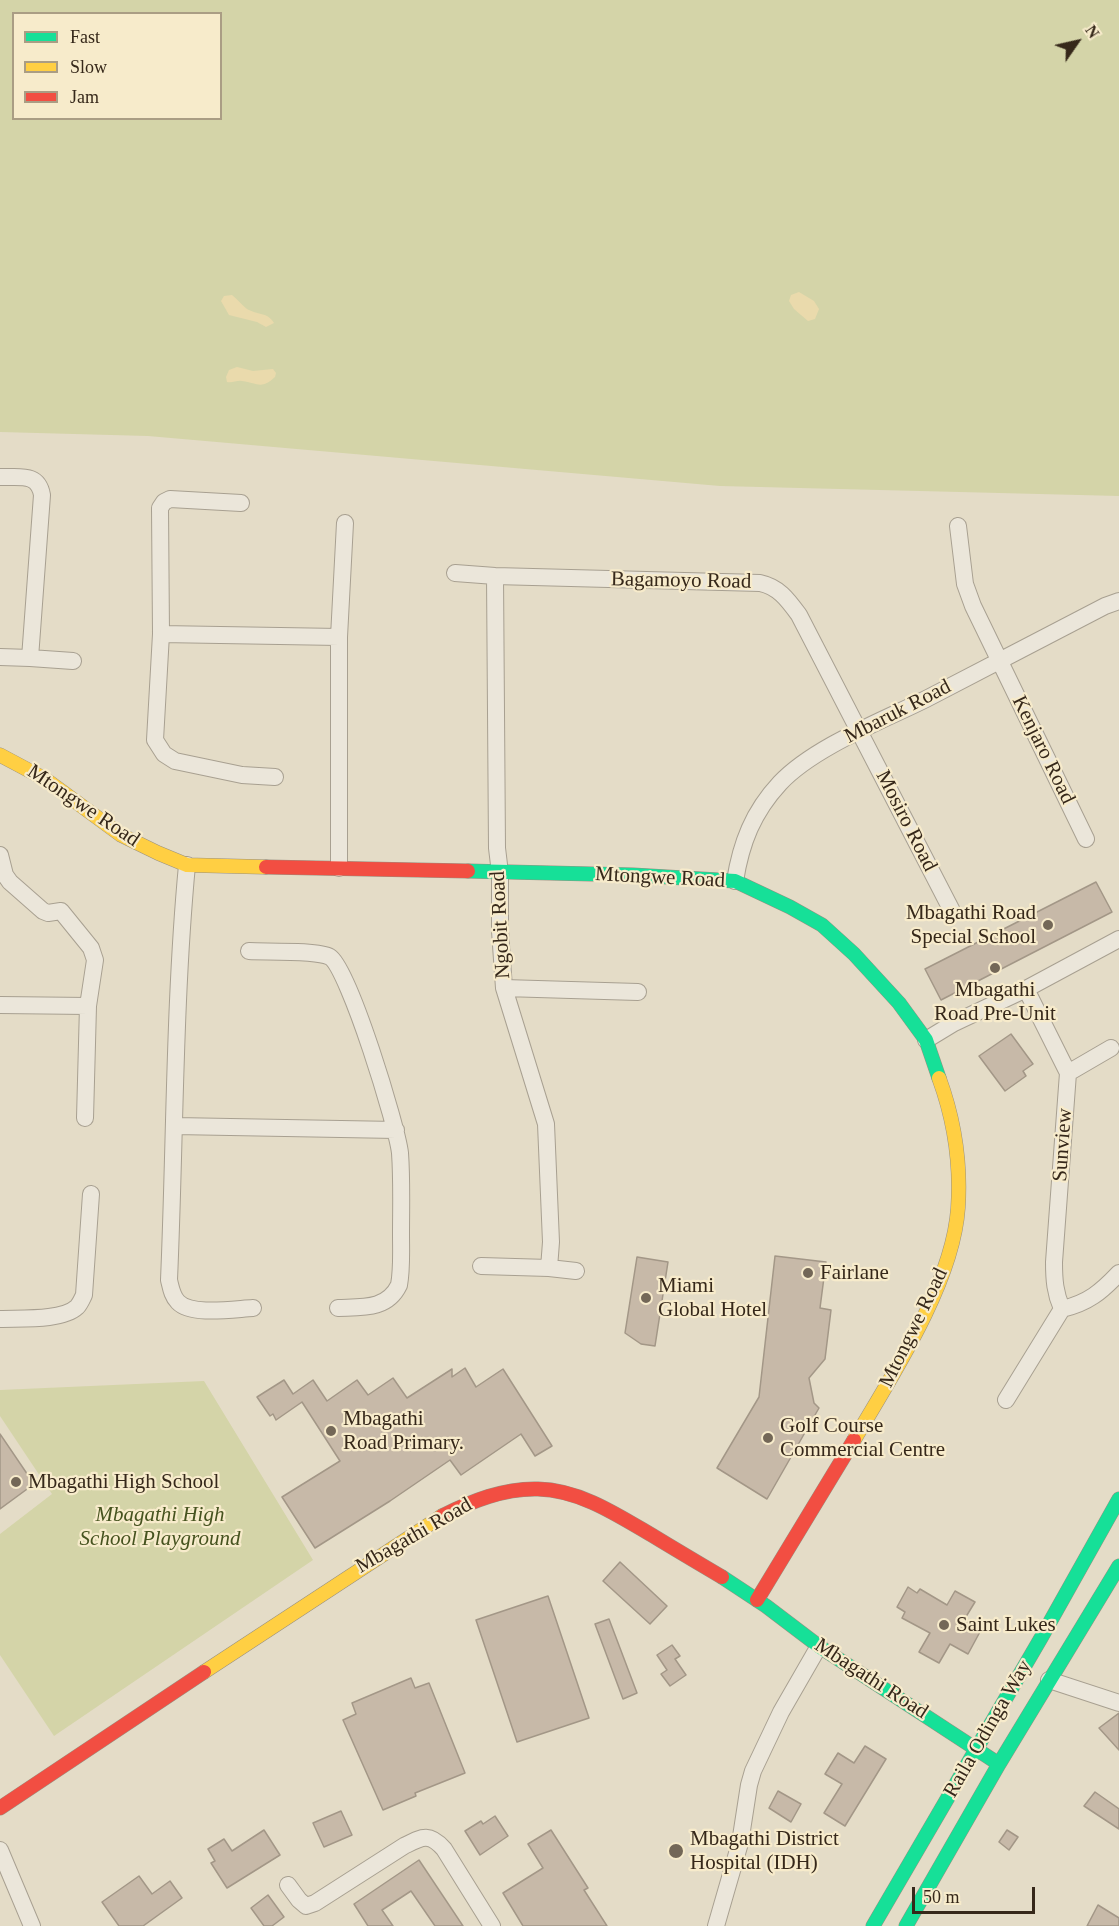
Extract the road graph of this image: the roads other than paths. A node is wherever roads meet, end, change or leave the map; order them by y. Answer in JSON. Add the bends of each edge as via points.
{"nodes":[{"id":1,"x":0,"y":477,"type":"edge"},
{"id":2,"x":242,"y":503,"type":"dead end"},
{"id":3,"x":345,"y":523,"type":"dead end"},
{"id":4,"x":958,"y":526,"type":"dead end"},
{"id":5,"x":455,"y":573,"type":"dead end"},
{"id":6,"x":495,"y":576,"type":"junction"},
{"id":7,"x":1119,"y":602,"type":"edge"},
{"id":8,"x":160,"y":634,"type":"junction"},
{"id":9,"x":339,"y":637,"type":"junction"},
{"id":10,"x":0,"y":657,"type":"edge"},
{"id":11,"x":30,"y":658,"type":"junction"},
{"id":12,"x":998,"y":661,"type":"junction"},
{"id":13,"x":73,"y":662,"type":"dead end"},
{"id":14,"x":859,"y":731,"type":"junction"},
{"id":15,"x":0,"y":755,"type":"edge"},
{"id":16,"x":275,"y":777,"type":"dead end"},
{"id":17,"x":1086,"y":839,"type":"dead end"},
{"id":18,"x":0,"y":855,"type":"edge"},
{"id":19,"x":188,"y":865,"type":"junction"},
{"id":20,"x":339,"y":868,"type":"junction"},
{"id":21,"x":500,"y":873,"type":"junction"},
{"id":22,"x":735,"y":881,"type":"junction"},
{"id":23,"x":952,"y":911,"type":"dead end"},
{"id":24,"x":1119,"y":939,"type":"edge"},
{"id":25,"x":249,"y":951,"type":"dead end"},
{"id":26,"x":504,"y":988,"type":"junction"},
{"id":27,"x":1026,"y":988,"type":"junction"},
{"id":28,"x":638,"y":992,"type":"dead end"},
{"id":29,"x":0,"y":1005,"type":"edge"},
{"id":30,"x":88,"y":1006,"type":"junction"},
{"id":31,"x":926,"y":1040,"type":"junction"},
{"id":32,"x":1111,"y":1048,"type":"dead end"},
{"id":33,"x":1068,"y":1073,"type":"junction"},
{"id":34,"x":85,"y":1118,"type":"dead end"},
{"id":35,"x":175,"y":1126,"type":"junction"},
{"id":36,"x":396,"y":1130,"type":"junction"},
{"id":37,"x":91,"y":1194,"type":"dead end"},
{"id":38,"x":480,"y":1266,"type":"dead end"},
{"id":39,"x":549,"y":1268,"type":"junction"},
{"id":40,"x":576,"y":1271,"type":"dead end"},
{"id":41,"x":1119,"y":1273,"type":"edge"},
{"id":42,"x":253,"y":1308,"type":"dead end"},
{"id":43,"x":338,"y":1308,"type":"dead end"},
{"id":44,"x":1062,"y":1309,"type":"junction"},
{"id":45,"x":0,"y":1319,"type":"edge"},
{"id":46,"x":1006,"y":1400,"type":"dead end"},
{"id":47,"x":1119,"y":1499,"type":"edge"},
{"id":48,"x":1119,"y":1566,"type":"edge"},
{"id":49,"x":757,"y":1600,"type":"junction"},
{"id":50,"x":819,"y":1646,"type":"junction"},
{"id":51,"x":1049,"y":1680,"type":"junction"},
{"id":52,"x":1119,"y":1703,"type":"edge"},
{"id":53,"x":977,"y":1749,"type":"junction"},
{"id":54,"x":999,"y":1764,"type":"junction"},
{"id":55,"x":0,"y":1808,"type":"edge"},
{"id":56,"x":0,"y":1851,"type":"edge"},
{"id":57,"x":288,"y":1885,"type":"dead end"},
{"id":58,"x":32,"y":1926,"type":"edge"},
{"id":59,"x":492,"y":1926,"type":"edge"},
{"id":60,"x":716,"y":1926,"type":"edge"},
{"id":61,"x":873,"y":1926,"type":"edge"},
{"id":62,"x":906,"y":1926,"type":"edge"}],
"edges":[{"from":1,"to":11,"type":"street","via":[[32,478],[38,482],[42,495]]},
{"from":2,"to":8,"type":"street","via":[[170,500],[160,508]]},
{"from":3,"to":9,"type":"street"},
{"from":4,"to":12,"type":"street","name":"Kenjaro Road","via":[[965,584]]},
{"from":5,"to":6,"type":"street","name":"Bagamoyo Road"},
{"from":6,"to":14,"type":"street","name":"Bagamoyo Road","via":[[770,585],[785,595],[799,615]]},
{"from":6,"to":21,"type":"street","name":"Ngobit Road"},
{"from":7,"to":12,"type":"street","name":"Mbaruk Road"},
{"from":8,"to":9,"type":"street"},
{"from":8,"to":16,"type":"street","via":[[155,740],[158,747],[175,761],[242,775]]},
{"from":9,"to":20,"type":"street"},
{"from":10,"to":11,"type":"street"},
{"from":11,"to":13,"type":"street"},
{"from":12,"to":14,"type":"street","name":"Mbaruk Road"},
{"from":12,"to":17,"type":"street","name":"Kenjaro Road"},
{"from":14,"to":22,"type":"street","name":"Mbaruk Road","via":[[819,753],[780,783],[743,842]]},
{"from":14,"to":23,"type":"street","name":"Mosiro Road"},
{"from":15,"to":19,"type":"street","name":"Mtongwe Road","via":[[35,771],[113,830]]},
{"from":18,"to":30,"type":"street","via":[[10,882],[43,911],[62,911],[91,948],[95,960]]},
{"from":19,"to":20,"type":"street","name":"Mtongwe Road"},
{"from":19,"to":35,"type":"street","via":[[181,926]]},
{"from":20,"to":21,"type":"street","name":"Mtongwe Road"},
{"from":21,"to":22,"type":"street","name":"Mtongwe Road"},
{"from":21,"to":26,"type":"street","name":"Ngobit Road"},
{"from":22,"to":31,"type":"street","name":"Mtongwe Road","via":[[822,925],[875,974]]},
{"from":24,"to":27,"type":"street"},
{"from":25,"to":36,"type":"street","via":[[314,954],[329,957],[339,966]]},
{"from":26,"to":28,"type":"street"},
{"from":26,"to":39,"type":"street","name":"Ngobit Road","via":[[546,1124]]},
{"from":27,"to":31,"type":"street"},
{"from":27,"to":33,"type":"street"},
{"from":29,"to":30,"type":"street"},
{"from":30,"to":34,"type":"street"},
{"from":31,"to":49,"type":"street","name":"Mtongwe Road","via":[[954,1131],[958,1210],[949,1254],[931,1302],[896,1370]]},
{"from":32,"to":33,"type":"street"},
{"from":33,"to":44,"type":"street","name":"Sunview","via":[[1054,1262],[1056,1297]]},
{"from":35,"to":36,"type":"street"},
{"from":35,"to":42,"type":"street","via":[[169,1280],[173,1294],[180,1304],[193,1310]]},
{"from":36,"to":43,"type":"street","via":[[402,1188],[399,1286],[391,1298],[374,1306]]},
{"from":37,"to":45,"type":"street","via":[[84,1295],[79,1306],[48,1317]]},
{"from":38,"to":39,"type":"street"},
{"from":39,"to":40,"type":"street"},
{"from":41,"to":44,"type":"street","via":[[1085,1302]]},
{"from":44,"to":46,"type":"street"},
{"from":47,"to":53,"type":"street","name":"Raila Odinga Way"},
{"from":48,"to":51,"type":"street","name":"Raila Odinga Way"},
{"from":49,"to":50,"type":"street","name":"Mbagathi Road"},
{"from":49,"to":55,"type":"street","name":"Mbagathi Road","via":[[602,1506],[556,1491],[496,1492],[454,1508],[427,1524]]},
{"from":50,"to":53,"type":"street","name":"Mbagathi Road"},
{"from":50,"to":60,"type":"street","via":[[753,1771],[740,1843]]},
{"from":51,"to":52,"type":"street"},
{"from":51,"to":54,"type":"street","name":"Raila Odinga Way"},
{"from":53,"to":54,"type":"street","name":"Mbagathi Road"},
{"from":53,"to":61,"type":"street","name":"Raila Odinga Way"},
{"from":54,"to":62,"type":"street","name":"Raila Odinga Way"},
{"from":56,"to":58,"type":"street"},
{"from":57,"to":59,"type":"street","via":[[306,1906],[315,1903],[404,1846],[429,1837],[444,1849]]}]}
